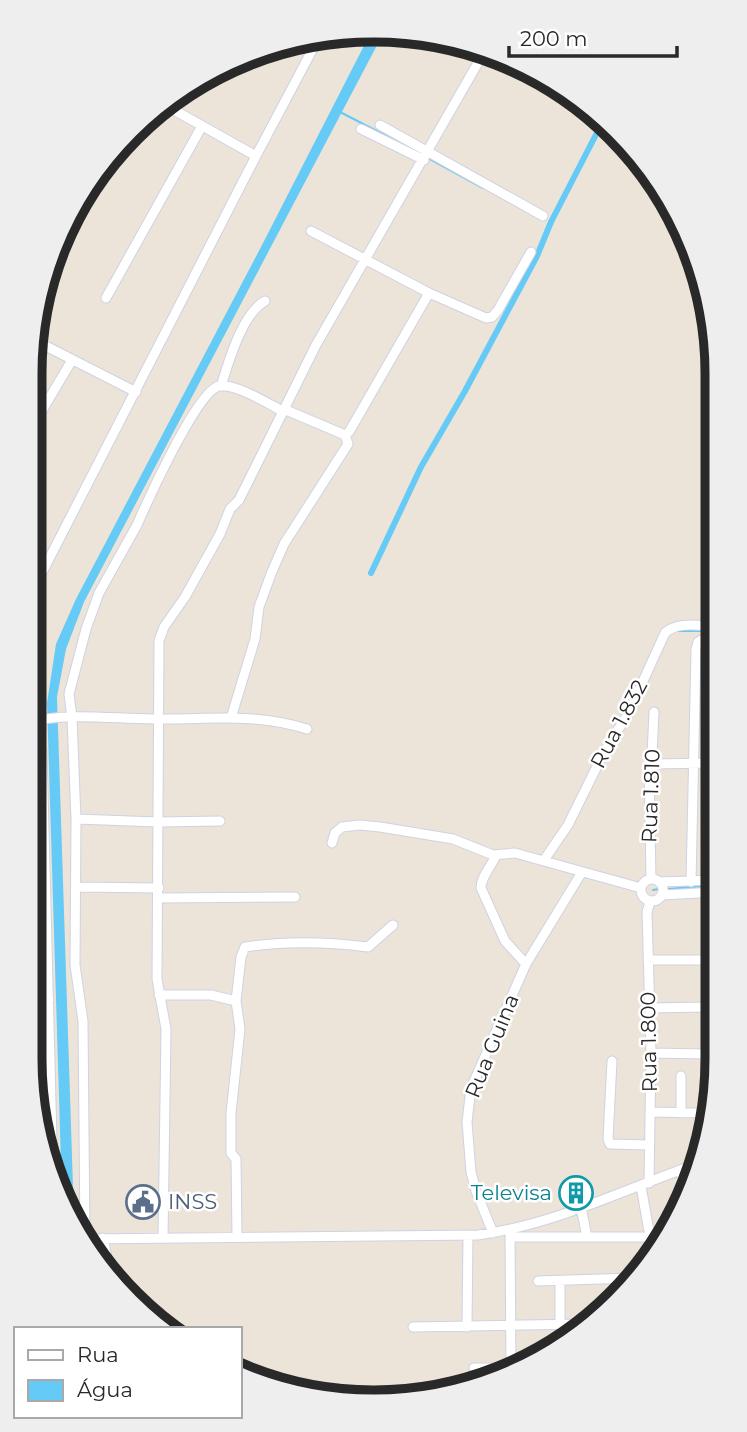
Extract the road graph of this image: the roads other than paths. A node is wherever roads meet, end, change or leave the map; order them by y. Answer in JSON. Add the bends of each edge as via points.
{"nodes":[{"id":1,"x":314,"y":47,"type":"edge"},
{"id":2,"x":480,"y":60,"type":"edge"},
{"id":3,"x":174,"y":110,"type":"edge"},
{"id":4,"x":380,"y":125,"type":"dead end"},
{"id":5,"x":202,"y":126,"type":"junction"},
{"id":6,"x":361,"y":129,"type":"dead end"},
{"id":7,"x":256,"y":156,"type":"junction"},
{"id":8,"x":427,"y":156,"type":"junction"},
{"id":9,"x":543,"y":216,"type":"dead end"},
{"id":10,"x":311,"y":232,"type":"dead end"},
{"id":11,"x":531,"y":252,"type":"dead end"},
{"id":12,"x":365,"y":260,"type":"junction"},
{"id":13,"x":429,"y":293,"type":"junction"},
{"id":14,"x":106,"y":298,"type":"dead end"},
{"id":15,"x":265,"y":301,"type":"dead end"},
{"id":16,"x":44,"y":345,"type":"edge"},
{"id":17,"x":72,"y":360,"type":"junction"},
{"id":18,"x":221,"y":386,"type":"junction"},
{"id":19,"x":136,"y":392,"type":"junction"},
{"id":20,"x":42,"y":411,"type":"edge"},
{"id":21,"x":285,"y":411,"type":"junction"},
{"id":22,"x":345,"y":435,"type":"junction"},
{"id":23,"x":42,"y":573,"type":"edge"},
{"id":24,"x":705,"y":626,"type":"edge"},
{"id":25,"x":705,"y":639,"type":"edge"},
{"id":26,"x":654,"y":712,"type":"dead end"},
{"id":27,"x":68,"y":718,"type":"junction"},
{"id":28,"x":231,"y":718,"type":"junction"},
{"id":29,"x":42,"y":720,"type":"edge"},
{"id":30,"x":158,"y":720,"type":"junction"},
{"id":31,"x":307,"y":729,"type":"dead end"},
{"id":32,"x":42,"y":752,"type":"edge"},
{"id":33,"x":693,"y":763,"type":"junction"},
{"id":34,"x":705,"y":763,"type":"edge"},
{"id":35,"x":649,"y":764,"type":"junction"},
{"id":36,"x":76,"y":819,"type":"junction"},
{"id":37,"x":220,"y":821,"type":"dead end"},
{"id":38,"x":158,"y":822,"type":"junction"},
{"id":39,"x":332,"y":844,"type":"dead end"},
{"id":40,"x":496,"y":855,"type":"junction"},
{"id":41,"x":544,"y":860,"type":"junction"},
{"id":42,"x":582,"y":872,"type":"junction"},
{"id":43,"x":705,"y":880,"type":"edge"},
{"id":44,"x":655,"y":881,"type":"junction"},
{"id":45,"x":691,"y":881,"type":"junction"},
{"id":46,"x":77,"y":887,"type":"junction"},
{"id":47,"x":159,"y":888,"type":"junction"},
{"id":48,"x":640,"y":888,"type":"junction"},
{"id":49,"x":705,"y":892,"type":"edge"},
{"id":50,"x":662,"y":895,"type":"junction"},
{"id":51,"x":295,"y":897,"type":"dead end"},
{"id":52,"x":159,"y":898,"type":"junction"},
{"id":53,"x":650,"y":902,"type":"junction"},
{"id":54,"x":393,"y":925,"type":"dead end"},
{"id":55,"x":648,"y":960,"type":"junction"},
{"id":56,"x":705,"y":960,"type":"edge"},
{"id":57,"x":526,"y":964,"type":"junction"},
{"id":58,"x":159,"y":995,"type":"junction"},
{"id":59,"x":42,"y":1000,"type":"edge"},
{"id":60,"x":49,"y":1000,"type":"junction"},
{"id":61,"x":236,"y":1001,"type":"junction"},
{"id":62,"x":705,"y":1007,"type":"edge"},
{"id":63,"x":649,"y":1008,"type":"junction"},
{"id":64,"x":650,"y":1053,"type":"junction"},
{"id":65,"x":705,"y":1054,"type":"edge"},
{"id":66,"x":612,"y":1061,"type":"dead end"},
{"id":67,"x":681,"y":1076,"type":"dead end"},
{"id":68,"x":650,"y":1112,"type":"junction"},
{"id":69,"x":681,"y":1112,"type":"junction"},
{"id":70,"x":700,"y":1113,"type":"edge"},
{"id":71,"x":52,"y":1140,"type":"edge"},
{"id":72,"x":649,"y":1145,"type":"junction"},
{"id":73,"x":686,"y":1168,"type":"edge"},
{"id":74,"x":680,"y":1170,"type":"junction"},
{"id":75,"x":682,"y":1178,"type":"edge"},
{"id":76,"x":645,"y":1184,"type":"junction"},
{"id":77,"x":581,"y":1207,"type":"junction"},
{"id":78,"x":85,"y":1222,"type":"edge"},
{"id":79,"x":493,"y":1233,"type":"junction"},
{"id":80,"x":510,"y":1234,"type":"junction"},
{"id":81,"x":468,"y":1235,"type":"junction"},
{"id":82,"x":237,"y":1237,"type":"junction"},
{"id":83,"x":587,"y":1237,"type":"junction"},
{"id":84,"x":650,"y":1237,"type":"junction"},
{"id":85,"x":95,"y":1238,"type":"edge"},
{"id":86,"x":103,"y":1238,"type":"junction"},
{"id":87,"x":163,"y":1238,"type":"junction"},
{"id":88,"x":650,"y":1241,"type":"edge"},
{"id":89,"x":106,"y":1254,"type":"edge"},
{"id":90,"x":622,"y":1278,"type":"edge"},
{"id":91,"x":538,"y":1281,"type":"dead end"},
{"id":92,"x":560,"y":1281,"type":"junction"},
{"id":93,"x":512,"y":1325,"type":"junction"},
{"id":94,"x":560,"y":1325,"type":"junction"},
{"id":95,"x":570,"y":1325,"type":"edge"},
{"id":96,"x":413,"y":1327,"type":"dead end"},
{"id":97,"x":467,"y":1327,"type":"junction"},
{"id":98,"x":512,"y":1360,"type":"edge"},
{"id":99,"x":474,"y":1368,"type":"dead end"},
{"id":100,"x":489,"y":1369,"type":"edge"}],
"edges":[{"from":1,"to":7,"type":"street"},
{"from":2,"to":8,"type":"street"},
{"from":3,"to":5,"type":"street"},
{"from":4,"to":8,"type":"street"},
{"from":5,"to":7,"type":"street"},
{"from":5,"to":14,"type":"street"},
{"from":6,"to":8,"type":"street"},
{"from":7,"to":19,"type":"street"},
{"from":8,"to":9,"type":"street"},
{"from":8,"to":12,"type":"street"},
{"from":10,"to":12,"type":"street"},
{"from":11,"to":13,"type":"street","via":[[492,317],[480,317]]},
{"from":12,"to":13,"type":"street"},
{"from":12,"to":21,"type":"street","via":[[316,345]]},
{"from":13,"to":22,"type":"street"},
{"from":15,"to":18,"type":"street","via":[[256,306],[242,333]]},
{"from":16,"to":17,"type":"street"},
{"from":17,"to":19,"type":"street"},
{"from":17,"to":20,"type":"street"},
{"from":18,"to":21,"type":"street"},
{"from":18,"to":27,"type":"street","via":[[207,395],[179,437],[100,593],[69,694]]},
{"from":19,"to":23,"type":"street"},
{"from":21,"to":22,"type":"street"},
{"from":21,"to":30,"type":"street","via":[[186,597],[161,632]]},
{"from":22,"to":28,"type":"street","via":[[348,444],[284,544],[271,574]]},
{"from":24,"to":41,"type":"street","name":"Rua 1.832","via":[[679,625],[665,633],[628,714]]},
{"from":25,"to":33,"type":"street","via":[[696,649]]},
{"from":26,"to":35,"type":"street","name":"Rua 1.810"},
{"from":27,"to":29,"type":"street"},
{"from":27,"to":30,"type":"street"},
{"from":27,"to":36,"type":"street"},
{"from":28,"to":30,"type":"street"},
{"from":28,"to":31,"type":"street","via":[[270,719]]},
{"from":30,"to":38,"type":"street"},
{"from":32,"to":60,"type":"street"},
{"from":33,"to":34,"type":"street"},
{"from":33,"to":35,"type":"street"},
{"from":33,"to":45,"type":"street"},
{"from":35,"to":44,"type":"street","name":"Rua 1.810"},
{"from":36,"to":38,"type":"street"},
{"from":36,"to":46,"type":"street"},
{"from":37,"to":38,"type":"street"},
{"from":38,"to":47,"type":"street"},
{"from":39,"to":40,"type":"street","via":[[342,827],[359,825],[453,839]]},
{"from":40,"to":41,"type":"street","via":[[510,852]]},
{"from":40,"to":57,"type":"street","via":[[481,888],[505,941]]},
{"from":41,"to":42,"type":"street"},
{"from":42,"to":48,"type":"street"},
{"from":42,"to":57,"type":"street","name":"Rua Guina"},
{"from":43,"to":45,"type":"street"},
{"from":44,"to":45,"type":"street"},
{"from":44,"to":48,"type":"street"},
{"from":44,"to":50,"type":"street"},
{"from":46,"to":47,"type":"street"},
{"from":46,"to":78,"type":"street","via":[[75,965],[83,1021]]},
{"from":47,"to":52,"type":"street"},
{"from":48,"to":53,"type":"street"},
{"from":49,"to":50,"type":"street"},
{"from":50,"to":53,"type":"street"},
{"from":51,"to":52,"type":"street"},
{"from":52,"to":58,"type":"street"},
{"from":53,"to":55,"type":"street","name":"Rua 1.800"},
{"from":54,"to":61,"type":"street","via":[[368,947],[274,942],[245,947]]},
{"from":55,"to":56,"type":"street"},
{"from":55,"to":63,"type":"street","name":"Rua 1.800"},
{"from":57,"to":79,"type":"street","name":"Rua Guina","via":[[469,1096],[471,1172]]},
{"from":58,"to":61,"type":"street","via":[[211,995]]},
{"from":58,"to":87,"type":"street","via":[[166,1029]]},
{"from":59,"to":60,"type":"street"},
{"from":60,"to":71,"type":"street"},
{"from":61,"to":82,"type":"street","via":[[240,1029],[231,1112]]},
{"from":62,"to":63,"type":"street"},
{"from":63,"to":64,"type":"street","name":"Rua 1.800"},
{"from":64,"to":65,"type":"street"},
{"from":64,"to":68,"type":"street","name":"Rua 1.800"},
{"from":66,"to":72,"type":"street","via":[[610,1144]]},
{"from":67,"to":69,"type":"street"},
{"from":68,"to":69,"type":"street"},
{"from":68,"to":72,"type":"street","name":"Rua 1.800"},
{"from":69,"to":70,"type":"street"},
{"from":72,"to":76,"type":"street","name":"Rua 1.800"},
{"from":73,"to":74,"type":"street"},
{"from":74,"to":75,"type":"street"},
{"from":74,"to":76,"type":"street"},
{"from":76,"to":77,"type":"street"},
{"from":76,"to":84,"type":"street","name":"Rua 1.800"},
{"from":77,"to":80,"type":"street"},
{"from":77,"to":83,"type":"street"},
{"from":79,"to":80,"type":"street"},
{"from":79,"to":81,"type":"street"},
{"from":80,"to":83,"type":"street"},
{"from":80,"to":93,"type":"street"},
{"from":81,"to":82,"type":"street"},
{"from":81,"to":97,"type":"street"},
{"from":82,"to":87,"type":"street"},
{"from":83,"to":84,"type":"street"},
{"from":84,"to":88,"type":"street","name":"Rua 1.800"},
{"from":85,"to":86,"type":"street"},
{"from":86,"to":87,"type":"street"},
{"from":86,"to":89,"type":"street"},
{"from":90,"to":92,"type":"street"},
{"from":91,"to":92,"type":"street"},
{"from":92,"to":94,"type":"street"},
{"from":93,"to":94,"type":"street"},
{"from":93,"to":97,"type":"street"},
{"from":93,"to":98,"type":"street"},
{"from":94,"to":95,"type":"street"},
{"from":96,"to":97,"type":"street"},
{"from":99,"to":100,"type":"street"}]}
